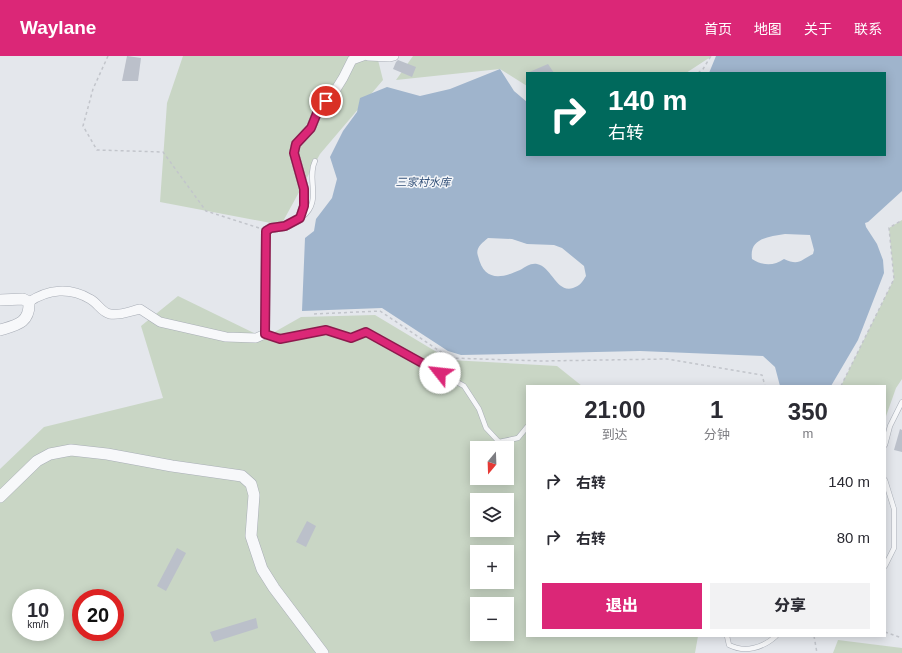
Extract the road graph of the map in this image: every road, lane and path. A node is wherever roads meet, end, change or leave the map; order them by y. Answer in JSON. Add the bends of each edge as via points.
{"nodes":[{"id":1,"x":108,"y":56,"type":"edge"},
{"id":2,"x":363,"y":56,"type":"edge"},
{"id":3,"x":368,"y":56,"type":"edge"},
{"id":4,"x":394,"y":56,"type":"edge"},
{"id":5,"x":711,"y":56,"type":"edge"},
{"id":6,"x":699,"y":72,"type":"edge"},
{"id":7,"x":315,"y":161,"type":"dead end"},
{"id":8,"x":300,"y":218,"type":"junction"},
{"id":9,"x":902,"y":220,"type":"edge"},
{"id":10,"x":266,"y":231,"type":"junction"},
{"id":11,"x":0,"y":300,"type":"edge"},
{"id":12,"x":29,"y":302,"type":"junction"},
{"id":13,"x":314,"y":314,"type":"dead end"},
{"id":14,"x":0,"y":330,"type":"edge"},
{"id":15,"x":265,"y":334,"type":"junction"},
{"id":16,"x":765,"y":385,"type":"edge"},
{"id":17,"x":842,"y":385,"type":"edge"},
{"id":18,"x":902,"y":402,"type":"edge"},
{"id":19,"x":526,"y":428,"type":"edge"},
{"id":20,"x":886,"y":441,"type":"edge"},
{"id":21,"x":886,"y":483,"type":"edge"},
{"id":22,"x":0,"y":497,"type":"edge"},
{"id":23,"x":886,"y":564,"type":"edge"},
{"id":24,"x":886,"y":632,"type":"edge"},
{"id":25,"x":727,"y":637,"type":"edge"},
{"id":26,"x":775,"y":637,"type":"edge"},
{"id":27,"x":814,"y":637,"type":"edge"},
{"id":28,"x":902,"y":638,"type":"edge"},
{"id":29,"x":323,"y":653,"type":"edge"},
{"id":30,"x":817,"y":653,"type":"edge"}],
"edges":[{"from":1,"to":10,"type":"path","via":[[93,89],[83,126],[97,150],[163,152],[206,211]]},
{"from":2,"to":8,"type":"street","via":[[352,60],[333,94],[319,108],[311,128],[296,144],[294,153],[304,189],[304,206]]},
{"from":3,"to":4,"type":"street"},
{"from":5,"to":6,"type":"path"},
{"from":7,"to":8,"type":"lane","via":[[312,172],[312,205]]},
{"from":8,"to":10,"type":"street","via":[[285,226]]},
{"from":9,"to":17,"type":"path","via":[[889,228],[894,280]]},
{"from":10,"to":15,"type":"street"},
{"from":11,"to":12,"type":"street","via":[[23,299]]},
{"from":12,"to":14,"type":"street","via":[[27,317],[20,323]]},
{"from":12,"to":15,"type":"street","via":[[37,296],[53,291],[72,292],[91,299],[101,310],[109,314],[140,309],[160,322],[226,337],[256,338]]},
{"from":13,"to":16,"type":"path","via":[[380,311],[450,358],[543,361],[667,359],[762,375]]},
{"from":15,"to":19,"type":"lane","via":[[280,339],[326,330],[351,338],[366,332],[464,386],[479,409],[486,428],[499,442],[518,438]]},
{"from":18,"to":20,"type":"lane","via":[[890,426]]},
{"from":21,"to":23,"type":"lane","via":[[894,509],[894,548]]},
{"from":22,"to":29,"type":"street","via":[[37,461],[50,454],[71,450],[242,476],[251,484],[254,495],[251,536],[262,568]]},
{"from":24,"to":28,"type":"path"},
{"from":25,"to":26,"type":"lane","via":[[729,645],[736,649],[750,649],[767,644]]},
{"from":27,"to":30,"type":"path"}]}
